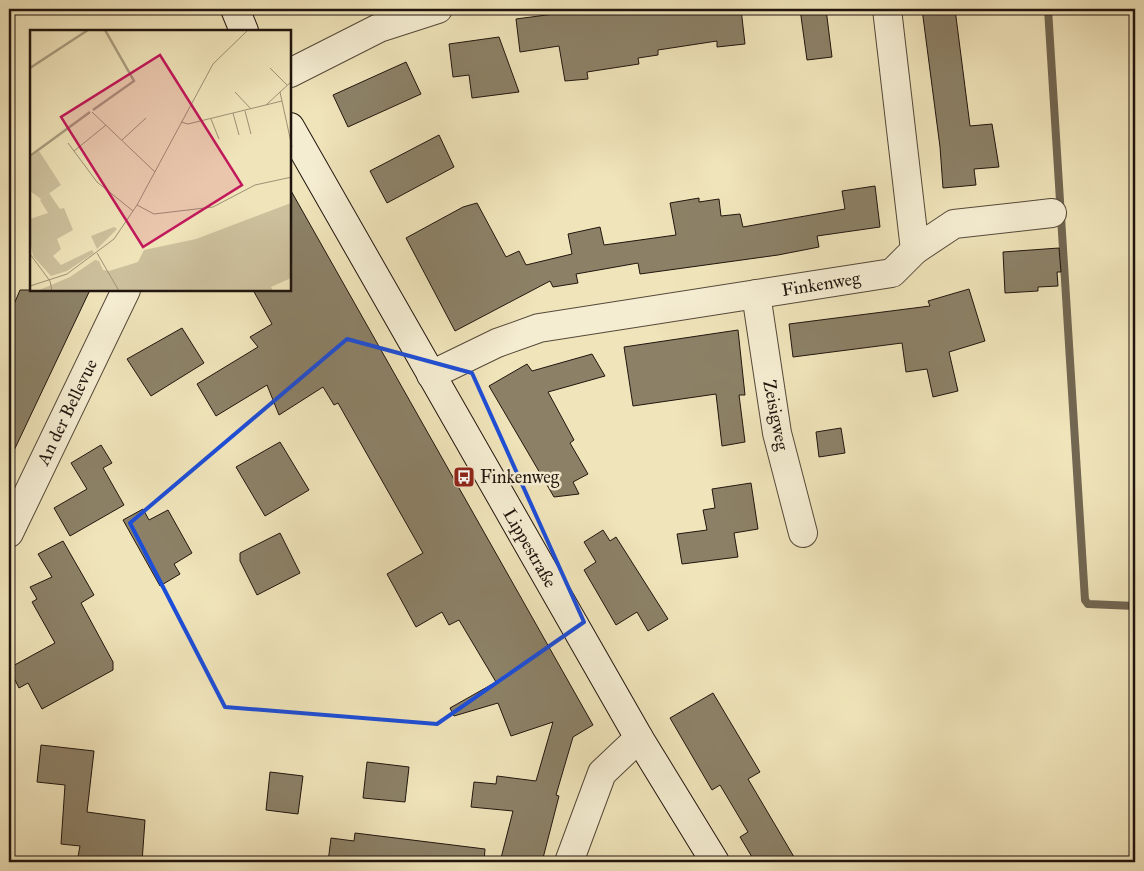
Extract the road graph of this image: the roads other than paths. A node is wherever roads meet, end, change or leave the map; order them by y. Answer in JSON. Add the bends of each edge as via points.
{"nodes":[{"id":1,"x":234,"y":9,"type":"edge"},
{"id":2,"x":438,"y":9,"type":"edge"},
{"id":3,"x":887,"y":9,"type":"edge"},
{"id":4,"x":244,"y":30,"type":"edge"},
{"id":5,"x":291,"y":72,"type":"edge"},
{"id":6,"x":291,"y":129,"type":"edge"},
{"id":7,"x":1052,"y":213,"type":"dead end"},
{"id":8,"x":915,"y":250,"type":"junction"},
{"id":9,"x":126,"y":291,"type":"edge"},
{"id":10,"x":756,"y":294,"type":"junction"},
{"id":11,"x":430,"y":375,"type":"junction"},
{"id":12,"x":9,"y":533,"type":"edge"},
{"id":13,"x":803,"y":533,"type":"dead end"},
{"id":14,"x":639,"y":738,"type":"junction"},
{"id":15,"x":570,"y":862,"type":"edge"},
{"id":16,"x":715,"y":862,"type":"edge"}],
"edges":[{"from":1,"to":4,"type":"street"},
{"from":2,"to":5,"type":"street","via":[[379,28]]},
{"from":3,"to":8,"type":"street"},
{"from":6,"to":11,"type":"street","name":"Lippestraße"},
{"from":7,"to":8,"type":"street","name":"Finkenweg","via":[[954,224]]},
{"from":8,"to":10,"type":"street","name":"Finkenweg","via":[[892,272]]},
{"from":9,"to":12,"type":"street","name":"An der Bellevue"},
{"from":10,"to":11,"type":"street","name":"Finkenweg","via":[[539,328],[497,343]]},
{"from":10,"to":13,"type":"street","name":"Zeisigweg","via":[[778,433]]},
{"from":11,"to":14,"type":"street","name":"Lippestraße"},
{"from":14,"to":15,"type":"street","via":[[602,773]]},
{"from":14,"to":16,"type":"street","name":"Lippestraße"}]}
